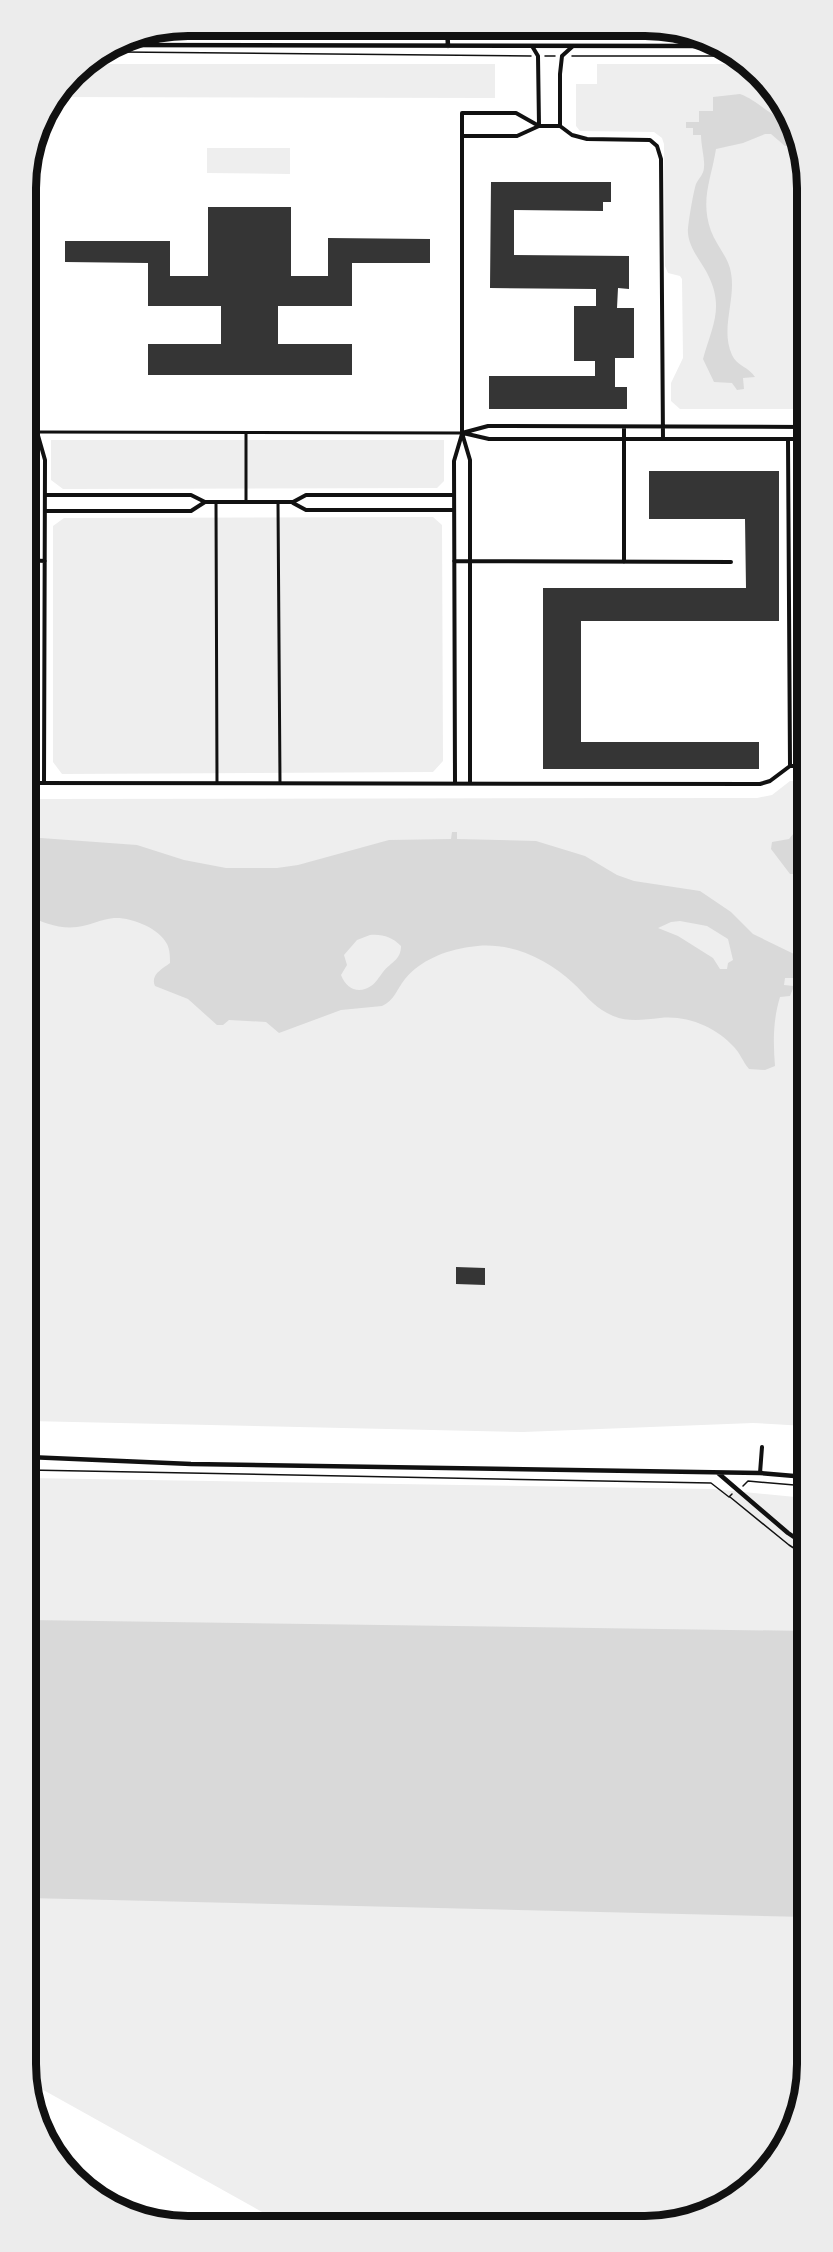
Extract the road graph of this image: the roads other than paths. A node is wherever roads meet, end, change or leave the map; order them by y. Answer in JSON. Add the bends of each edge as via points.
{"nodes":[{"id":1,"x":447,"y":36,"type":"edge"},
{"id":2,"x":137,"y":45,"type":"edge"},
{"id":3,"x":448,"y":46,"type":"junction"},
{"id":4,"x":532,"y":46,"type":"junction"},
{"id":5,"x":573,"y":46,"type":"junction"},
{"id":6,"x":698,"y":46,"type":"edge"},
{"id":7,"x":539,"y":126,"type":"junction"},
{"id":8,"x":560,"y":126,"type":"junction"},
{"id":9,"x":462,"y":136,"type":"junction"},
{"id":10,"x":36,"y":177,"type":"edge"},
{"id":11,"x":624,"y":427,"type":"junction"},
{"id":12,"x":663,"y":427,"type":"junction"},
{"id":13,"x":797,"y":427,"type":"edge"},
{"id":14,"x":37,"y":432,"type":"junction"},
{"id":15,"x":246,"y":433,"type":"junction"},
{"id":16,"x":462,"y":433,"type":"junction"},
{"id":17,"x":36,"y":436,"type":"edge"},
{"id":18,"x":663,"y":439,"type":"junction"},
{"id":19,"x":788,"y":439,"type":"junction"},
{"id":20,"x":797,"y":439,"type":"edge"},
{"id":21,"x":623,"y":440,"type":"junction"},
{"id":22,"x":45,"y":495,"type":"junction"},
{"id":23,"x":454,"y":495,"type":"junction"},
{"id":24,"x":205,"y":502,"type":"junction"},
{"id":25,"x":216,"y":502,"type":"junction"},
{"id":26,"x":246,"y":502,"type":"junction"},
{"id":27,"x":278,"y":502,"type":"junction"},
{"id":28,"x":292,"y":502,"type":"junction"},
{"id":29,"x":454,"y":510,"type":"junction"},
{"id":30,"x":45,"y":511,"type":"junction"},
{"id":31,"x":36,"y":560,"type":"edge"},
{"id":32,"x":45,"y":561,"type":"junction"},
{"id":33,"x":454,"y":561,"type":"junction"},
{"id":34,"x":470,"y":561,"type":"junction"},
{"id":35,"x":624,"y":562,"type":"junction"},
{"id":36,"x":731,"y":562,"type":"dead end"},
{"id":37,"x":782,"y":562,"type":"dead end"},
{"id":38,"x":789,"y":562,"type":"junction"},
{"id":39,"x":790,"y":766,"type":"junction"},
{"id":40,"x":797,"y":766,"type":"edge"},
{"id":41,"x":36,"y":783,"type":"edge"},
{"id":42,"x":44,"y":783,"type":"junction"},
{"id":43,"x":217,"y":783,"type":"junction"},
{"id":44,"x":280,"y":783,"type":"junction"},
{"id":45,"x":455,"y":783,"type":"junction"},
{"id":46,"x":470,"y":783,"type":"junction"},
{"id":47,"x":762,"y":1448,"type":"dead end"},
{"id":48,"x":36,"y":1457,"type":"edge"},
{"id":49,"x":717,"y":1472,"type":"junction"},
{"id":50,"x":760,"y":1473,"type":"junction"},
{"id":51,"x":797,"y":1476,"type":"edge"},
{"id":52,"x":797,"y":1539,"type":"edge"}],
"edges":[{"from":1,"to":3,"type":"street"},
{"from":2,"to":3,"type":"street"},
{"from":3,"to":4,"type":"street"},
{"from":4,"to":5,"type":"street"},
{"from":4,"to":7,"type":"street","via":[[538,56]]},
{"from":5,"to":6,"type":"street"},
{"from":5,"to":8,"type":"street","via":[[562,56]]},
{"from":7,"to":8,"type":"street"},
{"from":7,"to":9,"type":"street","via":[[517,136]]},
{"from":7,"to":9,"type":"street","via":[[516,113],[462,113]]},
{"from":8,"to":12,"type":"street","via":[[579,138],[650,140],[657,146],[661,159]]},
{"from":9,"to":16,"type":"street"},
{"from":10,"to":14,"type":"street"},
{"from":11,"to":12,"type":"street"},
{"from":11,"to":16,"type":"street","via":[[488,426]]},
{"from":11,"to":21,"type":"street"},
{"from":12,"to":13,"type":"street"},
{"from":12,"to":18,"type":"street"},
{"from":14,"to":15,"type":"street"},
{"from":14,"to":17,"type":"street"},
{"from":14,"to":22,"type":"street","via":[[45,460]]},
{"from":15,"to":16,"type":"street"},
{"from":15,"to":26,"type":"street"},
{"from":16,"to":21,"type":"street","via":[[489,439]]},
{"from":16,"to":23,"type":"street","via":[[454,461]]},
{"from":16,"to":34,"type":"street","via":[[470,460]]},
{"from":18,"to":19,"type":"street"},
{"from":18,"to":21,"type":"street"},
{"from":19,"to":20,"type":"street"},
{"from":19,"to":38,"type":"street"},
{"from":21,"to":35,"type":"street"},
{"from":22,"to":24,"type":"street","via":[[191,495]]},
{"from":22,"to":30,"type":"street"},
{"from":23,"to":28,"type":"street","via":[[306,495]]},
{"from":23,"to":29,"type":"street"},
{"from":24,"to":25,"type":"street"},
{"from":24,"to":30,"type":"street","via":[[191,511]]},
{"from":25,"to":26,"type":"street"},
{"from":25,"to":43,"type":"street"},
{"from":26,"to":27,"type":"street"},
{"from":27,"to":28,"type":"street"},
{"from":27,"to":44,"type":"street"},
{"from":28,"to":29,"type":"street","via":[[306,510]]},
{"from":29,"to":33,"type":"street"},
{"from":30,"to":32,"type":"street"},
{"from":31,"to":32,"type":"street"},
{"from":32,"to":42,"type":"street"},
{"from":33,"to":34,"type":"street"},
{"from":33,"to":45,"type":"street"},
{"from":34,"to":35,"type":"street"},
{"from":34,"to":46,"type":"street"},
{"from":35,"to":36,"type":"street"},
{"from":37,"to":38,"type":"street"},
{"from":38,"to":39,"type":"street"},
{"from":39,"to":40,"type":"street"},
{"from":39,"to":46,"type":"street","via":[[770,781],[760,783]]},
{"from":41,"to":42,"type":"street"},
{"from":42,"to":43,"type":"street"},
{"from":43,"to":44,"type":"street"},
{"from":44,"to":45,"type":"street"},
{"from":45,"to":46,"type":"street"},
{"from":47,"to":50,"type":"street"},
{"from":48,"to":49,"type":"street","via":[[191,1464]]},
{"from":49,"to":50,"type":"street"},
{"from":49,"to":52,"type":"street"},
{"from":50,"to":51,"type":"street"}]}
